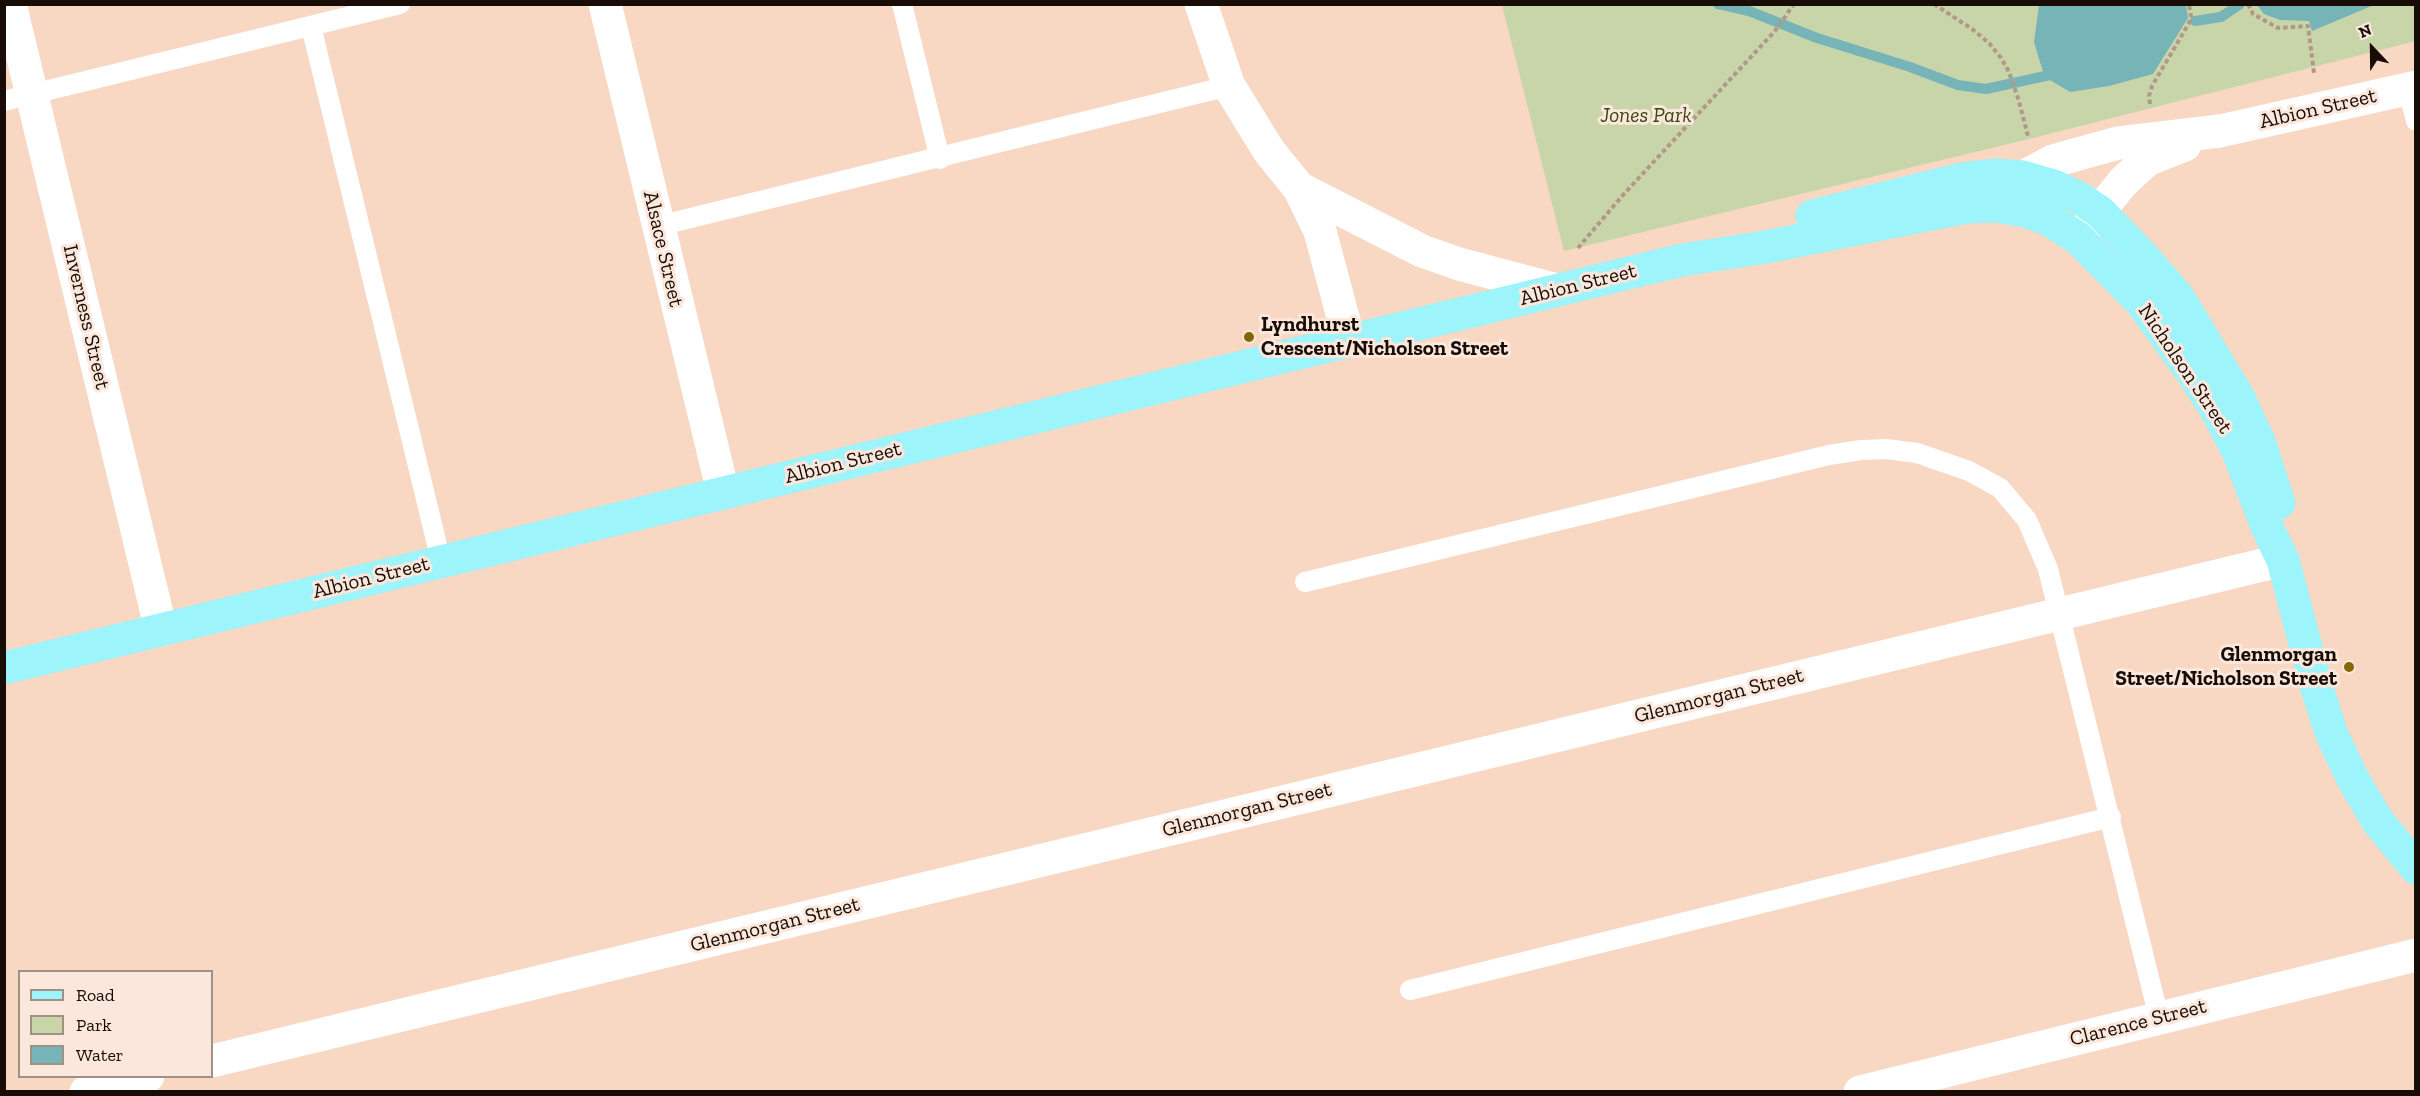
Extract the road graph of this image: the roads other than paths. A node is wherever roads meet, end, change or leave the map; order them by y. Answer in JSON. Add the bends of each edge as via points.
{"nodes":[{"id":1,"x":10,"y":4,"type":"edge"},
{"id":2,"x":400,"y":4,"type":"edge"},
{"id":3,"x":604,"y":4,"type":"edge"},
{"id":4,"x":902,"y":4,"type":"edge"},
{"id":5,"x":1201,"y":4,"type":"edge"},
{"id":6,"x":311,"y":26,"type":"junction"},
{"id":7,"x":1229,"y":87,"type":"junction"},
{"id":8,"x":2412,"y":88,"type":"edge"},
{"id":9,"x":18,"y":97,"type":"edge"},
{"id":10,"x":2415,"y":121,"type":"edge"},
{"id":11,"x":2220,"y":131,"type":"junction"},
{"id":12,"x":940,"y":159,"type":"junction"},
{"id":13,"x":2023,"y":177,"type":"junction"},
{"id":14,"x":1299,"y":188,"type":"junction"},
{"id":15,"x":1968,"y":207,"type":"joint"},
{"id":16,"x":2100,"y":212,"type":"junction"},
{"id":17,"x":658,"y":226,"type":"junction"},
{"id":18,"x":2078,"y":238,"type":"junction"},
{"id":19,"x":1682,"y":260,"type":"junction"},
{"id":20,"x":1557,"y":290,"type":"junction"},
{"id":21,"x":1349,"y":340,"type":"junction"},
{"id":22,"x":723,"y":492,"type":"junction"},
{"id":23,"x":2283,"y":560,"type":"junction"},
{"id":24,"x":441,"y":561,"type":"junction"},
{"id":25,"x":1305,"y":582,"type":"dead end"},
{"id":26,"x":2059,"y":614,"type":"junction"},
{"id":27,"x":161,"y":630,"type":"junction"},
{"id":28,"x":4,"y":668,"type":"edge"},
{"id":29,"x":2111,"y":817,"type":"junction"},
{"id":30,"x":2415,"y":867,"type":"edge"},
{"id":31,"x":2415,"y":955,"type":"edge"},
{"id":32,"x":1410,"y":990,"type":"dead end"},
{"id":33,"x":2159,"y":1018,"type":"junction"},
{"id":34,"x":213,"y":1061,"type":"edge"},
{"id":35,"x":144,"y":1078,"type":"edge"},
{"id":36,"x":86,"y":1092,"type":"edge"},
{"id":37,"x":1860,"y":1092,"type":"edge"}],
"edges":[{"from":1,"to":9,"type":"street","name":"Inverness Street"},
{"from":2,"to":6,"type":"lane"},
{"from":3,"to":17,"type":"street","name":"Alsace Street"},
{"from":4,"to":12,"type":"lane"},
{"from":5,"to":7,"type":"street"},
{"from":6,"to":9,"type":"lane"},
{"from":6,"to":24,"type":"lane"},
{"from":7,"to":12,"type":"lane"},
{"from":7,"to":14,"type":"street","via":[[1269,151]]},
{"from":8,"to":10,"type":"lane"},
{"from":8,"to":11,"type":"street","name":"Albion Street"},
{"from":9,"to":27,"type":"street","name":"Inverness Street"},
{"from":11,"to":13,"type":"street","name":"Albion Street","via":[[2118,144],[2053,161]]},
{"from":11,"to":16,"type":"street","name":"Albion Street","via":[[2147,160],[2123,182]]},
{"from":12,"to":17,"type":"lane"},
{"from":13,"to":16,"type":"main road","name":"Nicholson Street","via":[[2054,186]]},
{"from":13,"to":19,"type":"main road","name":"Albion Street","via":[[1962,179],[1906,192],[1784,224]]},
{"from":14,"to":20,"type":"street","via":[[1422,251]]},
{"from":14,"to":21,"type":"street","via":[[1320,231]]},
{"from":15,"to":18,"type":"main road","name":"Nicholson Street","via":[[1997,206],[2025,211],[2050,220]]},
{"from":15,"to":19,"type":"main road","name":"Albion Street"},
{"from":16,"to":18,"type":"street","name":"Albion Street"},
{"from":16,"to":23,"type":"main road","name":"Nicholson Street","via":[[2178,297],[2239,398],[2260,444],[2278,500],[2284,529]]},
{"from":17,"to":22,"type":"street","name":"Alsace Street"},
{"from":18,"to":23,"type":"main road","name":"Nicholson Street","via":[[2142,303],[2200,384],[2238,451]]},
{"from":19,"to":20,"type":"main road","name":"Albion Street"},
{"from":20,"to":21,"type":"main road","name":"Albion Street"},
{"from":21,"to":22,"type":"main road","name":"Albion Street"},
{"from":22,"to":24,"type":"main road","name":"Albion Street"},
{"from":23,"to":26,"type":"street","name":"Glenmorgan Street"},
{"from":23,"to":30,"type":"main road","name":"Nicholson Street","via":[[2332,735],[2377,820]]},
{"from":24,"to":27,"type":"main road","name":"Albion Street"},
{"from":25,"to":26,"type":"lane","via":[[1829,456],[1886,449],[1917,453],[1959,467],[2000,488],[2027,520],[2048,569]]},
{"from":26,"to":29,"type":"lane"},
{"from":26,"to":34,"type":"street","name":"Glenmorgan Street"},
{"from":27,"to":28,"type":"main road","name":"Albion Street"},
{"from":29,"to":32,"type":"lane"},
{"from":29,"to":33,"type":"lane"},
{"from":31,"to":33,"type":"street","name":"Clarence Street"},
{"from":33,"to":37,"type":"street","name":"Clarence Street"},
{"from":35,"to":36,"type":"street"}]}
